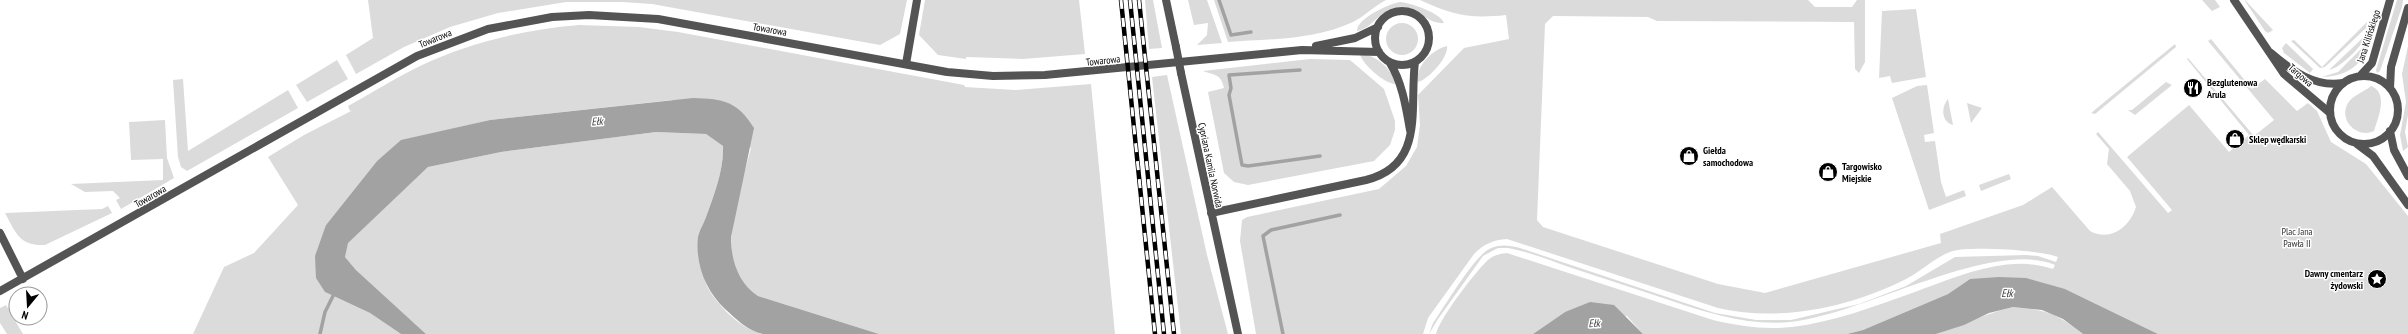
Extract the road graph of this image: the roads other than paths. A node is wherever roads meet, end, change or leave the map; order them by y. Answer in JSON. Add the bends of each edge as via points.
{"nodes":[{"id":1,"x":918,"y":0,"type":"edge"},
{"id":2,"x":1166,"y":0,"type":"edge"},
{"id":3,"x":2234,"y":0,"type":"edge"},
{"id":4,"x":2390,"y":0,"type":"edge"},
{"id":5,"x":2408,"y":8,"type":"edge"},
{"id":6,"x":1378,"y":27,"type":"junction"},
{"id":7,"x":2264,"y":47,"type":"junction"},
{"id":8,"x":1302,"y":50,"type":"junction"},
{"id":9,"x":1379,"y":52,"type":"junction"},
{"id":10,"x":1415,"y":62,"type":"junction"},
{"id":11,"x":1390,"y":63,"type":"junction"},
{"id":12,"x":906,"y":64,"type":"junction"},
{"id":13,"x":2360,"y":76,"type":"junction"},
{"id":14,"x":2343,"y":83,"type":"junction"},
{"id":15,"x":2390,"y":88,"type":"junction"},
{"id":16,"x":2330,"y":113,"type":"junction"},
{"id":17,"x":2390,"y":131,"type":"junction"},
{"id":18,"x":1410,"y":141,"type":"junction"},
{"id":19,"x":2355,"y":142,"type":"junction"},
{"id":20,"x":2408,"y":176,"type":"edge"},
{"id":21,"x":2408,"y":205,"type":"edge"},
{"id":22,"x":1211,"y":213,"type":"junction"},
{"id":23,"x":0,"y":233,"type":"edge"},
{"id":24,"x":23,"y":279,"type":"junction"},
{"id":25,"x":0,"y":291,"type":"edge"},
{"id":26,"x":1238,"y":334,"type":"edge"}],
"edges":[{"from":1,"to":12,"type":"street"},
{"from":2,"to":22,"type":"street","name":"Cypriana Kamila Norwida","bridge":true},
{"from":3,"to":7,"type":"street","name":"Targowa"},
{"from":4,"to":13,"type":"street","name":"Jana Kilińskiego","via":[[2372,63]]},
{"from":5,"to":15,"type":"street","via":[[2391,67]]},
{"from":6,"to":8,"type":"street","name":"Towarowa","via":[[1355,38]]},
{"from":6,"to":9,"type":"street","via":[[1375,44]]},
{"from":6,"to":10,"type":"street","via":[[1382,20],[1396,12],[1408,12],[1419,17],[1428,31],[1429,40],[1424,54]]},
{"from":7,"to":14,"type":"street","name":"Targowa","via":[[2289,67],[2314,81],[2324,84]]},
{"from":7,"to":16,"type":"street","name":"Targowa","via":[[2284,74]]},
{"from":8,"to":9,"type":"street","name":"Towarowa"},
{"from":8,"to":12,"type":"street","name":"Towarowa","via":[[1024,77],[967,74]]},
{"from":9,"to":11,"type":"street"},
{"from":10,"to":11,"type":"street","via":[[1403,66]]},
{"from":10,"to":18,"type":"street","via":[[1414,117]]},
{"from":11,"to":18,"type":"street","via":[[1402,89]]},
{"from":12,"to":24,"type":"street","name":"Towarowa","via":[[658,19],[625,16],[552,17],[488,30],[417,56]]},
{"from":13,"to":14,"type":"street"},
{"from":13,"to":15,"type":"street","via":[[2377,78]]},
{"from":14,"to":16,"type":"street","via":[[2333,96]]},
{"from":15,"to":17,"type":"street","via":[[2398,106],[2396,119]]},
{"from":16,"to":19,"type":"street","via":[[2338,131]]},
{"from":17,"to":19,"type":"street","via":[[2370,143]]},
{"from":17,"to":20,"type":"street","via":[[2394,150]]},
{"from":18,"to":22,"type":"street","via":[[1397,164],[1379,176]]},
{"from":19,"to":21,"type":"street","via":[[2373,156]]},
{"from":22,"to":26,"type":"street","name":"Cypriana Kamila Norwida"},
{"from":23,"to":24,"type":"street"},
{"from":24,"to":25,"type":"street","name":"Towarowa"}]}
